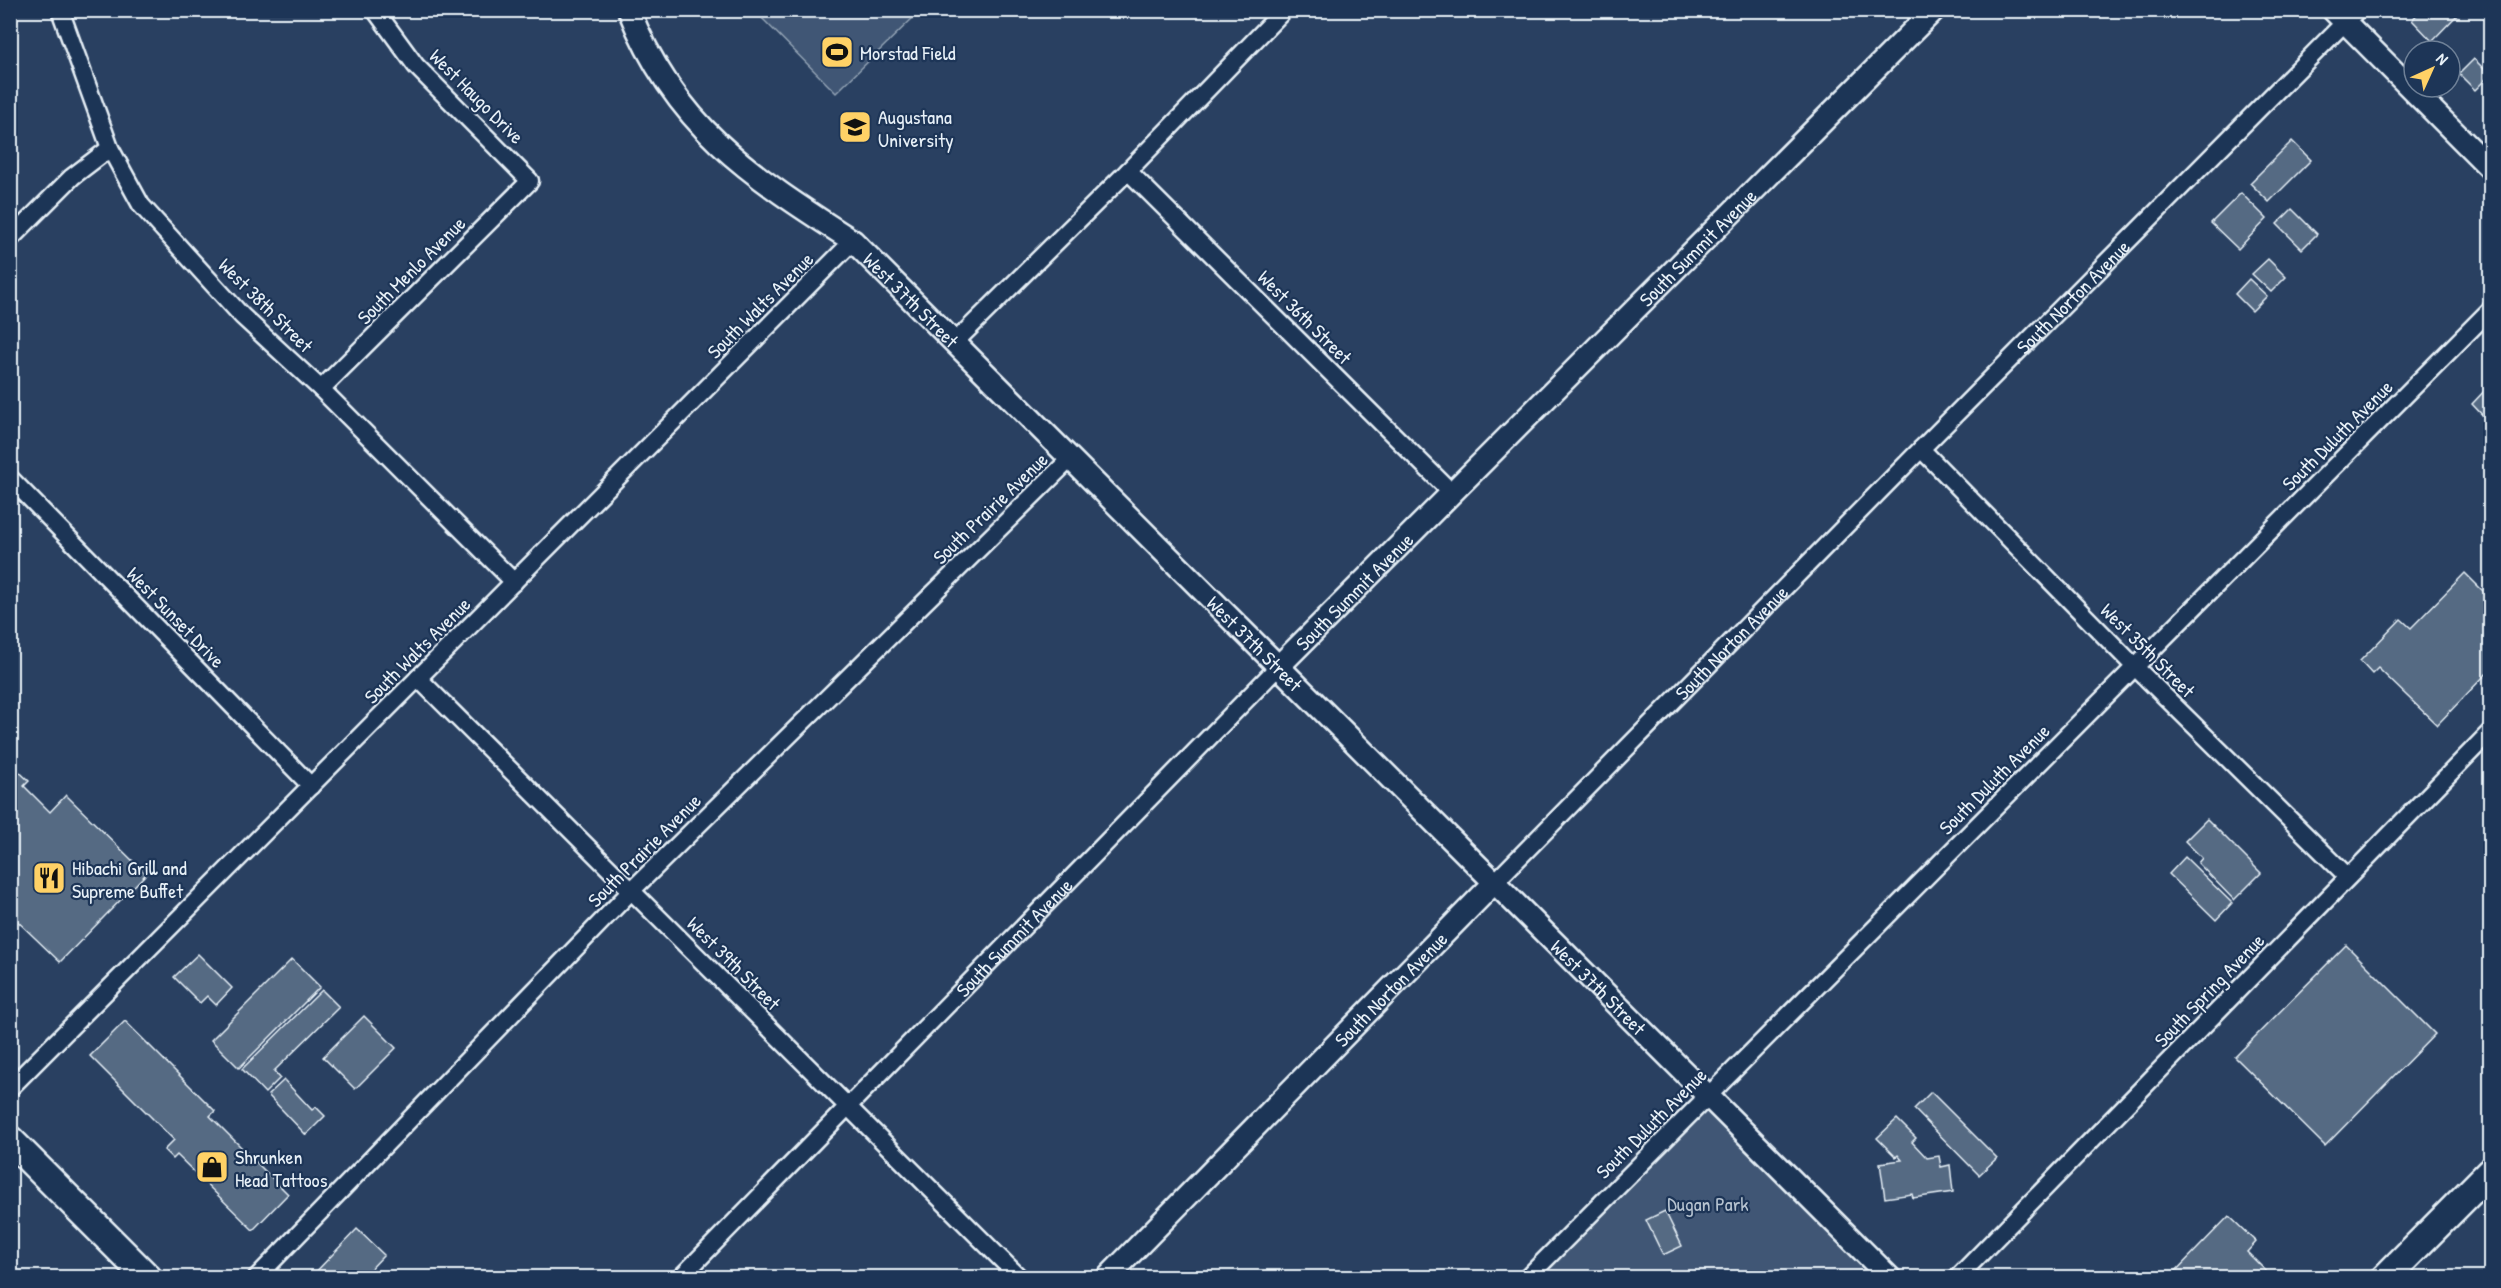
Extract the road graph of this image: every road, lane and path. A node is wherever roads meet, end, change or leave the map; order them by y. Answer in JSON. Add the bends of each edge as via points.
{"nodes":[{"id":1,"x":60,"y":10,"type":"edge"},
{"id":2,"x":375,"y":10,"type":"edge"},
{"id":3,"x":629,"y":10,"type":"edge"},
{"id":4,"x":1284,"y":10,"type":"edge"},
{"id":5,"x":1934,"y":10,"type":"edge"},
{"id":6,"x":2345,"y":15,"type":"edge"},
{"id":7,"x":110,"y":148,"type":"junction"},
{"id":8,"x":2490,"y":168,"type":"edge"},
{"id":9,"x":1128,"y":171,"type":"junction"},
{"id":10,"x":530,"y":181,"type":"joint"},
{"id":11,"x":10,"y":239,"type":"edge"},
{"id":12,"x":853,"y":242,"type":"junction"},
{"id":13,"x":2490,"y":310,"type":"edge"},
{"id":14,"x":955,"y":342,"type":"junction"},
{"id":15,"x":321,"y":388,"type":"junction"},
{"id":16,"x":1921,"y":448,"type":"junction"},
{"id":17,"x":1070,"y":459,"type":"junction"},
{"id":18,"x":10,"y":478,"type":"edge"},
{"id":19,"x":1452,"y":492,"type":"junction"},
{"id":20,"x":514,"y":582,"type":"junction"},
{"id":21,"x":1279,"y":666,"type":"junction"},
{"id":22,"x":2135,"y":667,"type":"junction"},
{"id":23,"x":418,"y":678,"type":"junction"},
{"id":24,"x":2490,"y":732,"type":"edge"},
{"id":25,"x":311,"y":786,"type":"junction"},
{"id":26,"x":2348,"y":877,"type":"junction"},
{"id":27,"x":1494,"y":883,"type":"junction"},
{"id":28,"x":632,"y":890,"type":"junction"},
{"id":29,"x":10,"y":1088,"type":"edge"},
{"id":30,"x":1708,"y":1095,"type":"junction"},
{"id":31,"x":847,"y":1107,"type":"junction"},
{"id":32,"x":10,"y":1140,"type":"edge"},
{"id":33,"x":2490,"y":1172,"type":"edge"},
{"id":34,"x":147,"y":1278,"type":"edge"},
{"id":35,"x":256,"y":1278,"type":"edge"},
{"id":36,"x":680,"y":1278,"type":"edge"},
{"id":37,"x":1020,"y":1278,"type":"edge"},
{"id":38,"x":1107,"y":1278,"type":"edge"},
{"id":39,"x":1527,"y":1278,"type":"edge"},
{"id":40,"x":1890,"y":1278,"type":"edge"},
{"id":41,"x":1957,"y":1278,"type":"edge"},
{"id":42,"x":2385,"y":1278,"type":"edge"}],
"edges":[{"from":1,"to":7,"type":"street","name":"West 38th Street"},
{"from":2,"to":10,"type":"street","name":"West Haugo Drive","via":[[416,66]]},
{"from":3,"to":12,"type":"street","name":"West 37th Street","via":[[655,66],[708,134],[773,190]]},
{"from":4,"to":9,"type":"street"},
{"from":5,"to":19,"type":"street","name":"South Summit Avenue"},
{"from":6,"to":8,"type":"street"},
{"from":6,"to":16,"type":"street","name":"South Norton Avenue"},
{"from":7,"to":11,"type":"street","via":[[72,177]]},
{"from":7,"to":15,"type":"street","name":"West 38th Street","via":[[141,205],[242,316]]},
{"from":9,"to":14,"type":"street"},
{"from":9,"to":19,"type":"street","name":"West 36th Street"},
{"from":10,"to":15,"type":"street","name":"South Menlo Avenue"},
{"from":12,"to":14,"type":"street","name":"West 37th Street"},
{"from":12,"to":20,"type":"street","name":"South Walts Avenue"},
{"from":13,"to":22,"type":"street","name":"South Duluth Avenue"},
{"from":14,"to":17,"type":"street","name":"West 37th Street"},
{"from":15,"to":20,"type":"street","name":"West 38th Street"},
{"from":16,"to":22,"type":"street","name":"West 35th Street"},
{"from":16,"to":27,"type":"street","name":"South Norton Avenue"},
{"from":17,"to":21,"type":"street","name":"West 37th Street"},
{"from":17,"to":28,"type":"street","name":"South Prairie Avenue"},
{"from":18,"to":25,"type":"street","name":"West Sunset Drive"},
{"from":19,"to":21,"type":"street","name":"South Summit Avenue"},
{"from":20,"to":23,"type":"street","name":"South Walts Avenue"},
{"from":21,"to":27,"type":"street","name":"West 37th Street"},
{"from":21,"to":31,"type":"street","name":"South Summit Avenue"},
{"from":22,"to":26,"type":"street","name":"West 35th Street"},
{"from":22,"to":30,"type":"street","name":"South Duluth Avenue"},
{"from":23,"to":25,"type":"street","name":"South Walts Avenue"},
{"from":23,"to":28,"type":"street","name":"West 39th Street"},
{"from":24,"to":26,"type":"street","name":"South Spring Avenue"},
{"from":25,"to":29,"type":"street","name":"South Walts Avenue"},
{"from":26,"to":41,"type":"street","name":"South Spring Avenue"},
{"from":27,"to":30,"type":"street","name":"West 37th Street"},
{"from":27,"to":38,"type":"street","name":"South Norton Avenue"},
{"from":28,"to":31,"type":"street","name":"West 39th Street"},
{"from":28,"to":35,"type":"street","name":"South Prairie Avenue"},
{"from":30,"to":39,"type":"street","name":"South Duluth Avenue"},
{"from":30,"to":40,"type":"street","name":"West 37th Street"},
{"from":31,"to":36,"type":"street","name":"South Summit Avenue"},
{"from":31,"to":37,"type":"street","name":"West 39th Street"},
{"from":32,"to":34,"type":"main road"},
{"from":33,"to":42,"type":"main road"}]}
